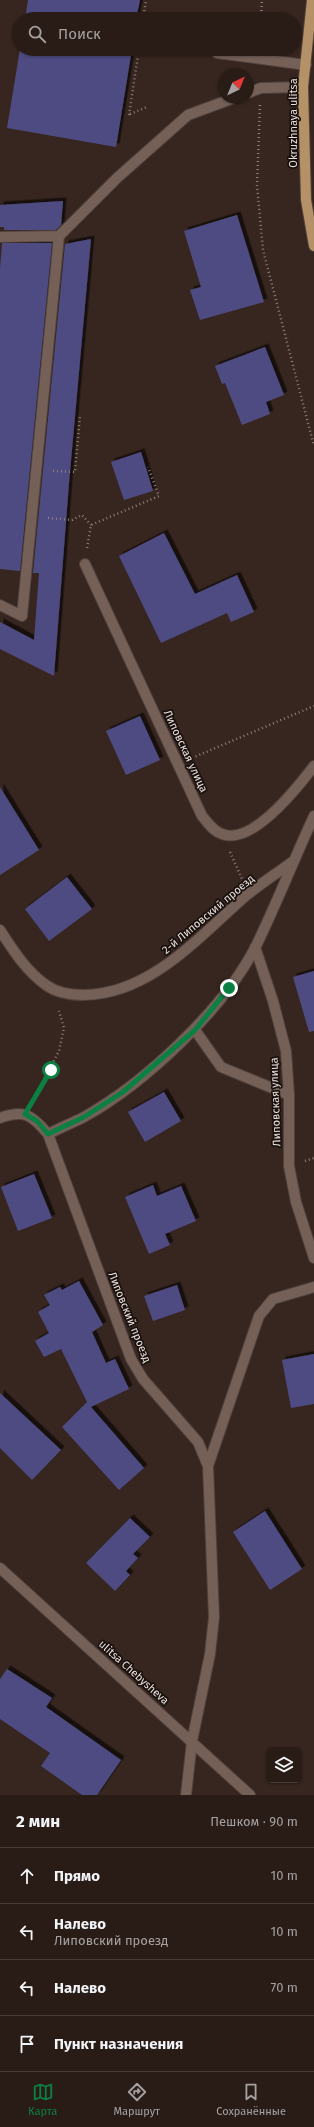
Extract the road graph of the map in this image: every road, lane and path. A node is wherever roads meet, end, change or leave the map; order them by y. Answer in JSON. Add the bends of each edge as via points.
{"nodes":[{"id":1,"x":146,"y":0,"type":"edge"},
{"id":2,"x":262,"y":0,"type":"edge"},
{"id":3,"x":312,"y":0,"type":"edge"},
{"id":4,"x":144,"y":12,"type":"edge"},
{"id":5,"x":261,"y":12,"type":"edge"},
{"id":6,"x":138,"y":56,"type":"edge"},
{"id":7,"x":240,"y":56,"type":"edge"},
{"id":8,"x":306,"y":65,"type":"junction"},
{"id":9,"x":303,"y":87,"type":"junction"},
{"id":10,"x":260,"y":88,"type":"junction"},
{"id":11,"x":254,"y":90,"type":"edge"},
{"id":12,"x":218,"y":104,"type":"edge"},
{"id":13,"x":146,"y":107,"type":"dead end"},
{"id":14,"x":59,"y":236,"type":"junction"},
{"id":15,"x":0,"y":237,"type":"edge"},
{"id":16,"x":314,"y":246,"type":"edge"},
{"id":17,"x":80,"y":416,"type":"dead end"},
{"id":18,"x":314,"y":446,"type":"edge"},
{"id":19,"x":148,"y":467,"type":"dead end"},
{"id":20,"x":36,"y":470,"type":"junction"},
{"id":21,"x":32,"y":517,"type":"junction"},
{"id":22,"x":91,"y":524,"type":"junction"},
{"id":23,"x":85,"y":564,"type":"joint"},
{"id":24,"x":0,"y":606,"type":"edge"},
{"id":25,"x":314,"y":706,"type":"edge"},
{"id":26,"x":179,"y":764,"type":"junction"},
{"id":27,"x":314,"y":766,"type":"edge"},
{"id":28,"x":314,"y":816,"type":"edge"},
{"id":29,"x":292,"y":862,"type":"junction"},
{"id":30,"x":0,"y":930,"type":"edge"},
{"id":31,"x":255,"y":947,"type":"junction"},
{"id":32,"x":47,"y":986,"type":"junction"},
{"id":33,"x":195,"y":1030,"type":"junction"},
{"id":34,"x":289,"y":1095,"type":"junction"},
{"id":35,"x":25,"y":1114,"type":"junction"},
{"id":36,"x":0,"y":1118,"type":"edge"},
{"id":37,"x":48,"y":1134,"type":"junction"},
{"id":38,"x":314,"y":1258,"type":"edge"},
{"id":39,"x":314,"y":1287,"type":"edge"},
{"id":40,"x":208,"y":1466,"type":"junction"},
{"id":41,"x":0,"y":1568,"type":"edge"},
{"id":42,"x":192,"y":1741,"type":"junction"},
{"id":43,"x":186,"y":1795,"type":"edge"},
{"id":44,"x":250,"y":1795,"type":"edge"}],
"edges":[{"from":1,"to":4,"type":"path"},
{"from":2,"to":5,"type":"path"},
{"from":3,"to":8,"type":"main road","name":"Okruzhnaya ulitsa"},
{"from":6,"to":13,"type":"path","via":[[129,115]]},
{"from":7,"to":8,"type":"street"},
{"from":8,"to":9,"type":"main road","name":"Okruzhnaya ulitsa"},
{"from":9,"to":10,"type":"street"},
{"from":9,"to":16,"type":"main road","name":"Okruzhnaya ulitsa","via":[[306,200]]},
{"from":10,"to":11,"type":"street"},
{"from":10,"to":18,"type":"path","via":[[257,185],[263,250]]},
{"from":12,"to":14,"type":"street","via":[[188,115],[117,178]]},
{"from":14,"to":15,"type":"street"},
{"from":14,"to":20,"type":"street"},
{"from":17,"to":20,"type":"path","via":[[75,472]]},
{"from":19,"to":22,"type":"path","via":[[159,496]]},
{"from":20,"to":21,"type":"street"},
{"from":21,"to":22,"type":"path","via":[[72,520],[82,515]]},
{"from":21,"to":24,"type":"street","via":[[22,616]]},
{"from":22,"to":23,"type":"path"},
{"from":23,"to":26,"type":"street","name":"Липовская улица"},
{"from":25,"to":26,"type":"path"},
{"from":26,"to":27,"type":"street","name":"Липовская улица","via":[[202,816],[211,828],[232,836],[249,830],[269,817]]},
{"from":28,"to":29,"type":"street"},
{"from":29,"to":31,"type":"street"},
{"from":29,"to":32,"type":"street","name":"2-й Липовский проезд","via":[[248,894],[172,962],[136,982],[100,995],[70,995]]},
{"from":30,"to":32,"type":"street","name":"2-й Липовский проезд","via":[[29,971]]},
{"from":31,"to":33,"type":"street","via":[[229,988]]},
{"from":31,"to":34,"type":"street","name":"Липовская улица","via":[[286,1051]]},
{"from":32,"to":35,"type":"path","via":[[64,1028],[59,1051],[51,1070]]},
{"from":33,"to":34,"type":"street","via":[[221,1067]]},
{"from":33,"to":37,"type":"street","via":[[123,1092],[84,1117]]},
{"from":34,"to":38,"type":"street","name":"Липовская улица","via":[[289,1166],[296,1202]]},
{"from":35,"to":36,"type":"street","via":[[14,1113]]},
{"from":35,"to":37,"type":"street","name":"Липовский проезд","via":[[37,1121]]},
{"from":37,"to":40,"type":"street","name":"Липовский проезд","via":[[131,1359],[143,1379],[198,1442]]},
{"from":39,"to":40,"type":"street","via":[[273,1299],[259,1316]]},
{"from":40,"to":42,"type":"street","name":"Липовский проезд","via":[[214,1617],[210,1654]]},
{"from":41,"to":42,"type":"street","name":"ulitsa Chebysheva"},
{"from":42,"to":43,"type":"street","name":"Липовский проезд"},
{"from":42,"to":44,"type":"street","name":"ulitsa Chebysheva"}]}
